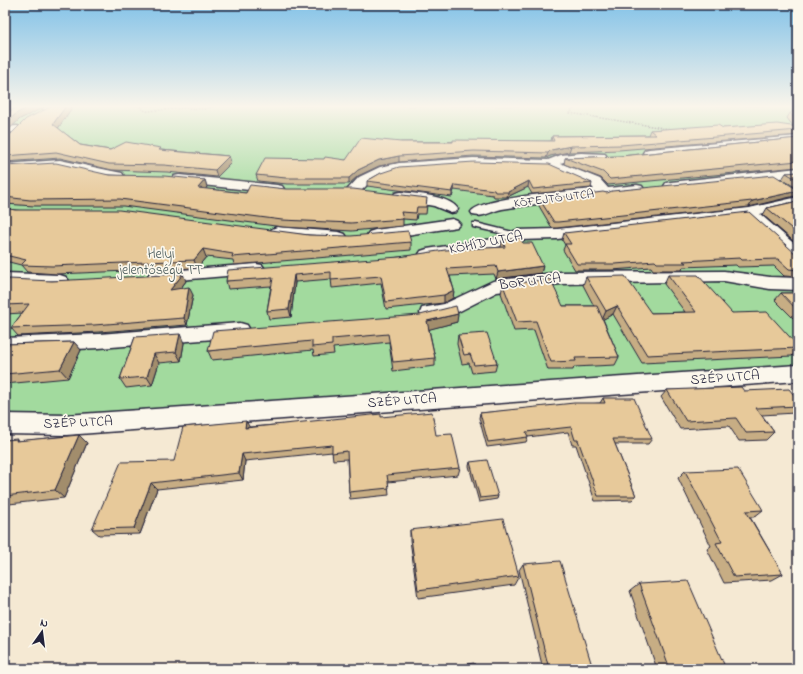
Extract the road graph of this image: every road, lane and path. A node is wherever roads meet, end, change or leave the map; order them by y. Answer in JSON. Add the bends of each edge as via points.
{"nodes":[{"id":1,"x":798,"y":139,"type":"edge"},
{"id":2,"x":635,"y":155,"type":"edge"},
{"id":3,"x":612,"y":156,"type":"edge"},
{"id":4,"x":550,"y":164,"type":"junction"},
{"id":5,"x":5,"y":168,"type":"edge"},
{"id":6,"x":798,"y":172,"type":"edge"},
{"id":7,"x":768,"y":174,"type":"junction"},
{"id":8,"x":133,"y":177,"type":"edge"},
{"id":9,"x":167,"y":178,"type":"edge"},
{"id":10,"x":780,"y":182,"type":"edge"},
{"id":11,"x":287,"y":190,"type":"edge"},
{"id":12,"x":368,"y":192,"type":"edge"},
{"id":13,"x":605,"y":193,"type":"junction"},
{"id":14,"x":390,"y":195,"type":"edge"},
{"id":15,"x":798,"y":200,"type":"edge"},
{"id":16,"x":749,"y":212,"type":"junction"},
{"id":17,"x":451,"y":216,"type":"junction"},
{"id":18,"x":477,"y":218,"type":"junction"},
{"id":19,"x":263,"y":230,"type":"edge"},
{"id":20,"x":517,"y":235,"type":"junction"},
{"id":21,"x":798,"y":240,"type":"edge"},
{"id":22,"x":782,"y":241,"type":"junction"},
{"id":23,"x":414,"y":256,"type":"edge"},
{"id":24,"x":798,"y":256,"type":"edge"},
{"id":25,"x":274,"y":268,"type":"edge"},
{"id":26,"x":142,"y":277,"type":"edge"},
{"id":27,"x":5,"y":279,"type":"edge"},
{"id":28,"x":72,"y":280,"type":"edge"},
{"id":29,"x":798,"y":284,"type":"edge"},
{"id":30,"x":414,"y":316,"type":"edge"},
{"id":31,"x":254,"y":329,"type":"edge"},
{"id":32,"x":5,"y":346,"type":"edge"},
{"id":33,"x":798,"y":373,"type":"edge"},
{"id":34,"x":5,"y":424,"type":"edge"}],
"edges":[{"from":1,"to":2,"type":"street"},
{"from":3,"to":4,"type":"street","via":[[569,157],[554,160]]},
{"from":4,"to":12,"type":"street","via":[[473,162],[399,167],[385,170],[349,190]]},
{"from":4,"to":13,"type":"street","via":[[595,182]]},
{"from":5,"to":8,"type":"street","via":[[60,164],[112,176]]},
{"from":6,"to":7,"type":"street","name":"KŐFEJTŐ UTCA"},
{"from":7,"to":10,"type":"lane"},
{"from":7,"to":13,"type":"street","name":"KŐFEJTŐ UTCA"},
{"from":9,"to":11,"type":"street"},
{"from":13,"to":18,"type":"street","name":"KŐFEJTŐ UTCA","via":[[552,197],[488,207]]},
{"from":14,"to":17,"type":"street","via":[[438,202]]},
{"from":15,"to":16,"type":"street","name":"KŐHÍD UTCA"},
{"from":16,"to":20,"type":"street","name":"KŐHÍD UTCA","via":[[557,234]]},
{"from":16,"to":22,"type":"street"},
{"from":17,"to":18,"type":"street","via":[[465,207]]},
{"from":17,"to":19,"type":"street","via":[[357,236],[337,237]]},
{"from":18,"to":20,"type":"lane"},
{"from":20,"to":23,"type":"street","name":"KŐHÍD UTCA","via":[[496,243]]},
{"from":21,"to":22,"type":"street"},
{"from":22,"to":24,"type":"street"},
{"from":25,"to":26,"type":"street"},
{"from":27,"to":28,"type":"street"},
{"from":29,"to":30,"type":"street","name":"BOR UTCA","via":[[770,283],[724,276],[560,278],[493,287],[449,310]]},
{"from":31,"to":32,"type":"street"},
{"from":33,"to":34,"type":"street","name":"SZÉP UTCA","via":[[66,425]]}]}
